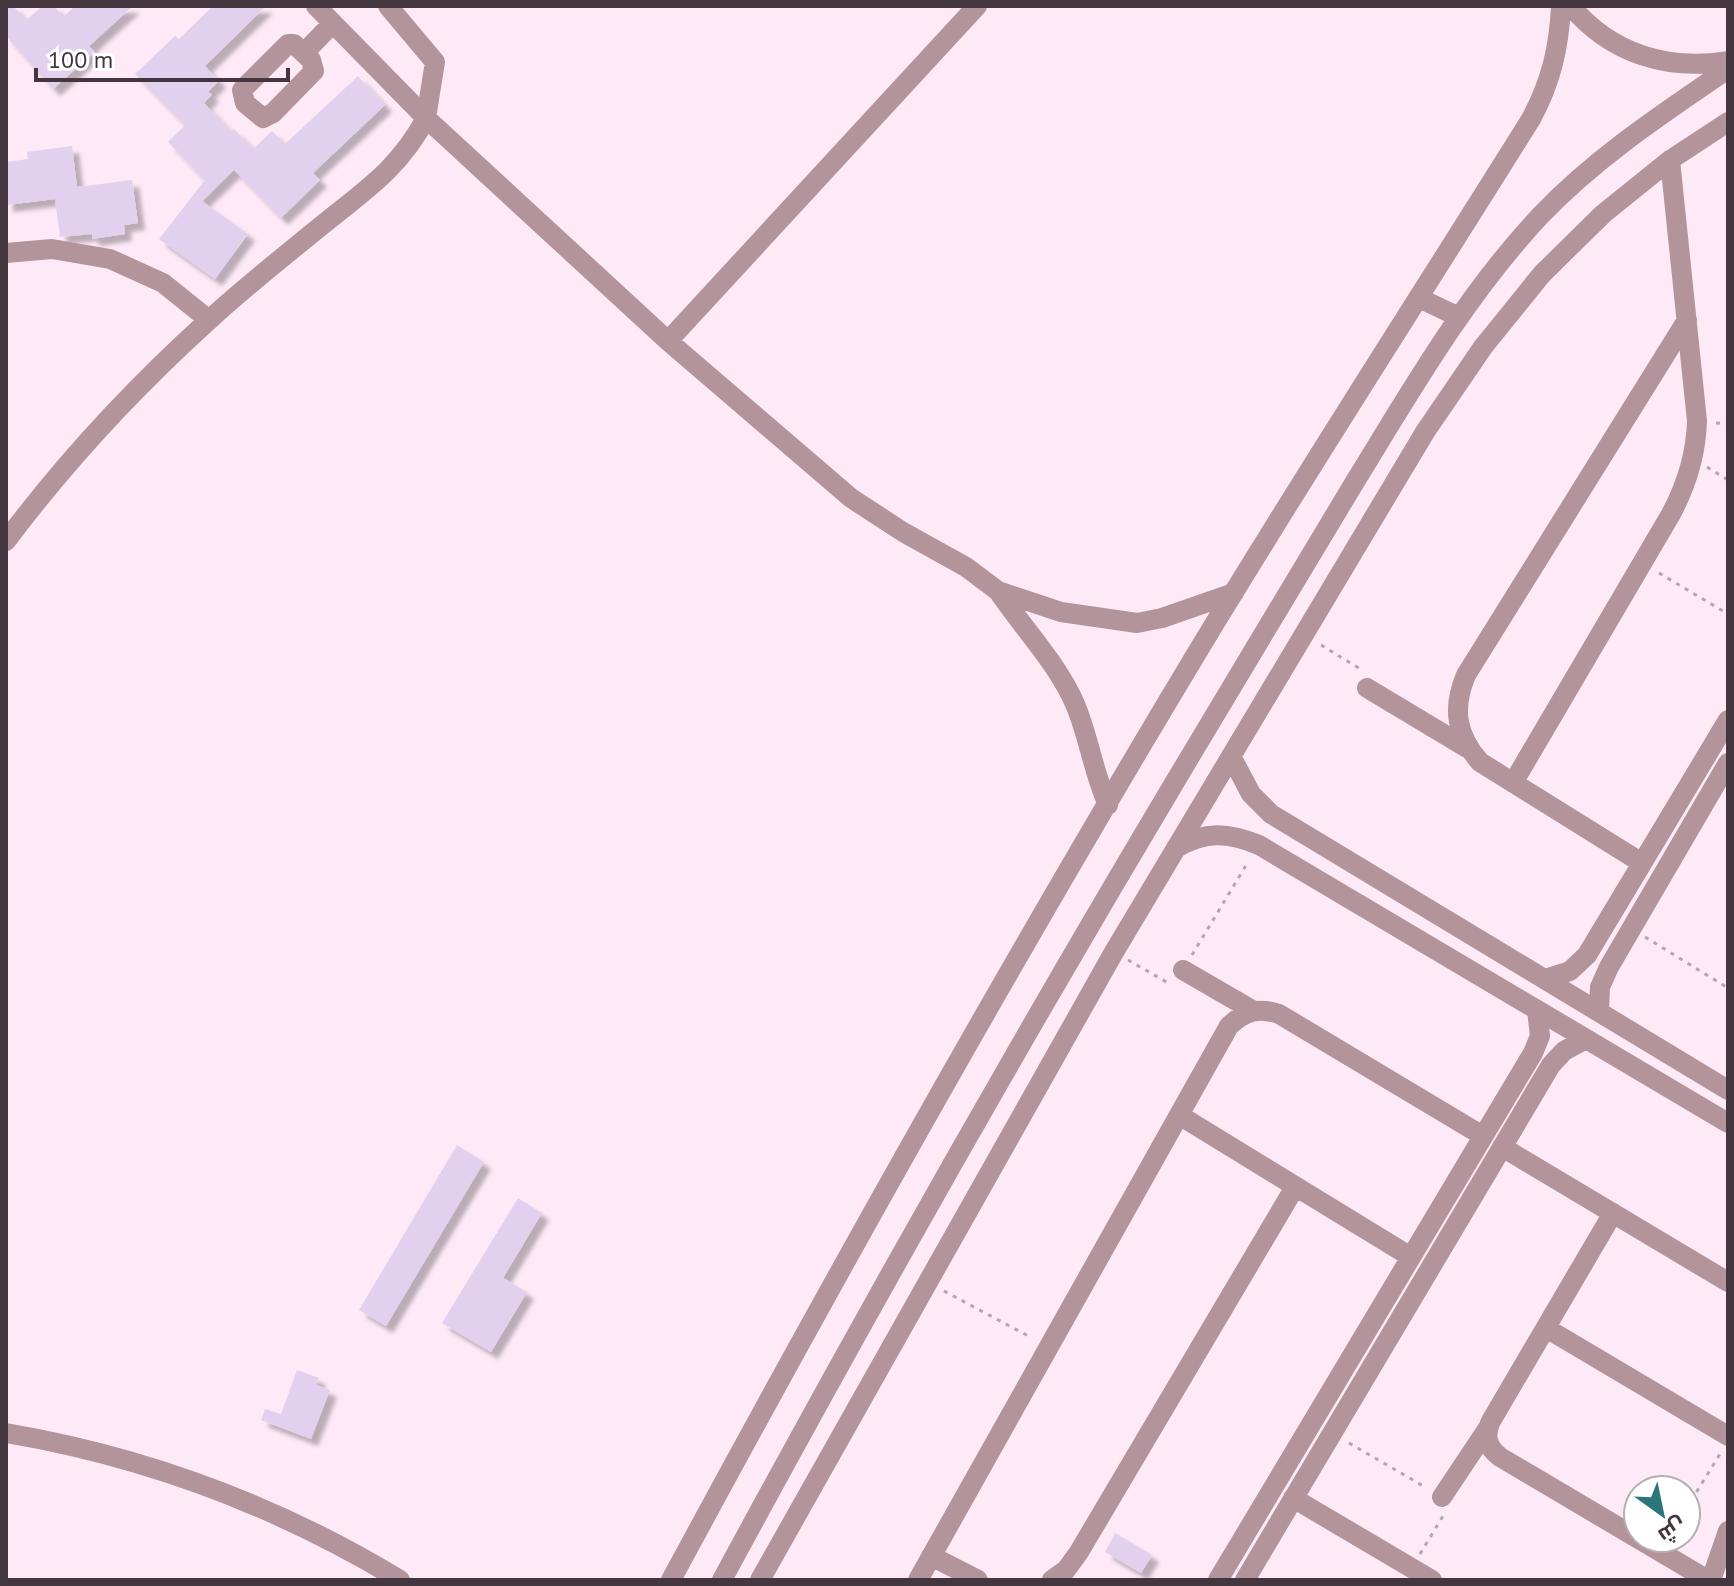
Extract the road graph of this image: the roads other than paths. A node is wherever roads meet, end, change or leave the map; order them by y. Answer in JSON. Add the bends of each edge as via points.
{"nodes":[{"id":1,"x":316,"y":6,"type":"edge"},
{"id":2,"x":388,"y":6,"type":"edge"},
{"id":3,"x":977,"y":6,"type":"edge"},
{"id":4,"x":1561,"y":6,"type":"edge"},
{"id":5,"x":1571,"y":6,"type":"edge"},
{"id":6,"x":333,"y":23,"type":"junction"},
{"id":7,"x":304,"y":53,"type":"dead end"},
{"id":8,"x":1728,"y":61,"type":"edge"},
{"id":9,"x":1728,"y":69,"type":"edge"},
{"id":10,"x":426,"y":118,"type":"junction"},
{"id":11,"x":1728,"y":122,"type":"edge"},
{"id":12,"x":1670,"y":160,"type":"junction"},
{"id":13,"x":6,"y":253,"type":"edge"},
{"id":14,"x":1419,"y":298,"type":"junction"},
{"id":15,"x":1459,"y":317,"type":"junction"},
{"id":16,"x":209,"y":320,"type":"junction"},
{"id":17,"x":1687,"y":320,"type":"junction"},
{"id":18,"x":668,"y":341,"type":"junction"},
{"id":19,"x":1321,"y":538,"type":"junction"},
{"id":20,"x":6,"y":541,"type":"edge"},
{"id":21,"x":1350,"y":558,"type":"junction"},
{"id":22,"x":998,"y":591,"type":"junction"},
{"id":23,"x":1234,"y":593,"type":"junction"},
{"id":24,"x":1367,"y":688,"type":"road end"},
{"id":25,"x":1728,"y":720,"type":"edge"},
{"id":26,"x":1467,"y":748,"type":"junction"},
{"id":27,"x":1231,"y":756,"type":"junction"},
{"id":28,"x":1728,"y":763,"type":"edge"},
{"id":29,"x":1513,"y":783,"type":"junction"},
{"id":30,"x":1108,"y":805,"type":"junction"},
{"id":31,"x":1176,"y":848,"type":"junction"},
{"id":32,"x":1642,"y":863,"type":"junction"},
{"id":33,"x":1183,"y":970,"type":"road end"},
{"id":34,"x":1545,"y":979,"type":"junction"},
{"id":35,"x":1252,"y":1010,"type":"junction"},
{"id":36,"x":1537,"y":1010,"type":"junction"},
{"id":37,"x":1599,"y":1011,"type":"junction"},
{"id":38,"x":1586,"y":1039,"type":"junction"},
{"id":39,"x":1533,"y":1053,"type":"junction"},
{"id":40,"x":1551,"y":1065,"type":"junction"},
{"id":41,"x":1728,"y":1090,"type":"edge"},
{"id":42,"x":1179,"y":1115,"type":"junction"},
{"id":43,"x":1728,"y":1123,"type":"edge"},
{"id":44,"x":1483,"y":1136,"type":"junction"},
{"id":45,"x":1502,"y":1147,"type":"junction"},
{"id":46,"x":1295,"y":1187,"type":"junction"},
{"id":47,"x":1613,"y":1213,"type":"junction"},
{"id":48,"x":1411,"y":1257,"type":"junction"},
{"id":49,"x":1728,"y":1282,"type":"edge"},
{"id":50,"x":1546,"y":1328,"type":"junction"},
{"id":51,"x":1488,"y":1428,"type":"junction"},
{"id":52,"x":6,"y":1433,"type":"edge"},
{"id":53,"x":1724,"y":1444,"type":"edge"},
{"id":54,"x":1442,"y":1497,"type":"road end"},
{"id":55,"x":1293,"y":1498,"type":"junction"},
{"id":56,"x":1728,"y":1531,"type":"edge"},
{"id":57,"x":931,"y":1556,"type":"junction"},
{"id":58,"x":400,"y":1580,"type":"edge"},
{"id":59,"x":671,"y":1580,"type":"edge"},
{"id":60,"x":722,"y":1580,"type":"edge"},
{"id":61,"x":760,"y":1580,"type":"edge"},
{"id":62,"x":918,"y":1580,"type":"edge"},
{"id":63,"x":978,"y":1580,"type":"edge"},
{"id":64,"x":1052,"y":1580,"type":"edge"},
{"id":65,"x":1218,"y":1580,"type":"edge"},
{"id":66,"x":1245,"y":1580,"type":"edge"},
{"id":67,"x":1432,"y":1580,"type":"edge"},
{"id":68,"x":1710,"y":1580,"type":"edge"}],
"edges":[{"from":1,"to":6,"type":"street"},
{"from":2,"to":10,"type":"street","via":[[435,62]]},
{"from":3,"to":18,"type":"street"},
{"from":4,"to":14,"type":"street","via":[[1557,50],[1545,93]]},
{"from":5,"to":8,"type":"street","via":[[1605,38],[1644,57],[1686,65]]},
{"from":6,"to":7,"type":"street"},
{"from":6,"to":10,"type":"street"},
{"from":9,"to":15,"type":"street","via":[[1593,166],[1542,214]]},
{"from":10,"to":16,"type":"street","via":[[387,174]]},
{"from":10,"to":18,"type":"street"},
{"from":11,"to":12,"type":"street"},
{"from":12,"to":17,"type":"street"},
{"from":12,"to":21,"type":"street","via":[[1603,214],[1553,264],[1483,347]]},
{"from":13,"to":16,"type":"street","via":[[52,249],[110,259],[163,283]]},
{"from":14,"to":15,"type":"street"},
{"from":14,"to":23,"type":"street"},
{"from":15,"to":19,"type":"street"},
{"from":16,"to":20,"type":"street","via":[[81,449]]},
{"from":17,"to":26,"type":"street","via":[[1466,675],[1456,711]]},
{"from":17,"to":29,"type":"street","via":[[1697,421],[1681,496]]},
{"from":18,"to":22,"type":"street","via":[[851,498]]},
{"from":19,"to":21,"type":"street"},
{"from":19,"to":60,"type":"street","via":[[1078,945],[854,1336]]},
{"from":21,"to":27,"type":"street"},
{"from":22,"to":23,"type":"street","via":[[1061,612],[1137,623]]},
{"from":22,"to":30,"type":"street","via":[[1074,701]]},
{"from":23,"to":30,"type":"street"},
{"from":24,"to":26,"type":"street"},
{"from":25,"to":32,"type":"street"},
{"from":26,"to":29,"type":"street"},
{"from":27,"to":31,"type":"street"},
{"from":27,"to":34,"type":"street","via":[[1251,794],[1271,814]]},
{"from":28,"to":37,"type":"street","via":[[1600,987]]},
{"from":29,"to":32,"type":"street"},
{"from":30,"to":59,"type":"street","via":[[806,1331]]},
{"from":31,"to":36,"type":"street","via":[[1221,834],[1259,845]]},
{"from":31,"to":61,"type":"street"},
{"from":32,"to":34,"type":"street","via":[[1579,964]]},
{"from":33,"to":35,"type":"street"},
{"from":34,"to":37,"type":"street"},
{"from":35,"to":42,"type":"street","via":[[1229,1026]]},
{"from":35,"to":44,"type":"street","via":[[1279,1014]]},
{"from":36,"to":38,"type":"street"},
{"from":36,"to":39,"type":"street","via":[[1541,1026]]},
{"from":37,"to":41,"type":"street"},
{"from":38,"to":40,"type":"street"},
{"from":38,"to":43,"type":"street"},
{"from":39,"to":40,"type":"street"},
{"from":39,"to":44,"type":"street"},
{"from":40,"to":45,"type":"street"},
{"from":42,"to":46,"type":"street"},
{"from":42,"to":57,"type":"street"},
{"from":44,"to":48,"type":"street"},
{"from":45,"to":47,"type":"street"},
{"from":45,"to":55,"type":"street"},
{"from":46,"to":48,"type":"street"},
{"from":46,"to":64,"type":"street","via":[[1079,1552]]},
{"from":47,"to":49,"type":"street"},
{"from":47,"to":50,"type":"street"},
{"from":48,"to":65,"type":"street"},
{"from":50,"to":51,"type":"street"},
{"from":50,"to":53,"type":"street"},
{"from":51,"to":54,"type":"street"},
{"from":51,"to":68,"type":"street","via":[[1489,1445],[1500,1457]]},
{"from":52,"to":58,"type":"street","via":[[115,1456],[218,1489],[316,1533]]},
{"from":55,"to":66,"type":"street"},
{"from":55,"to":67,"type":"street"},
{"from":56,"to":68,"type":"street"},
{"from":57,"to":62,"type":"street"},
{"from":57,"to":63,"type":"street"}]}
